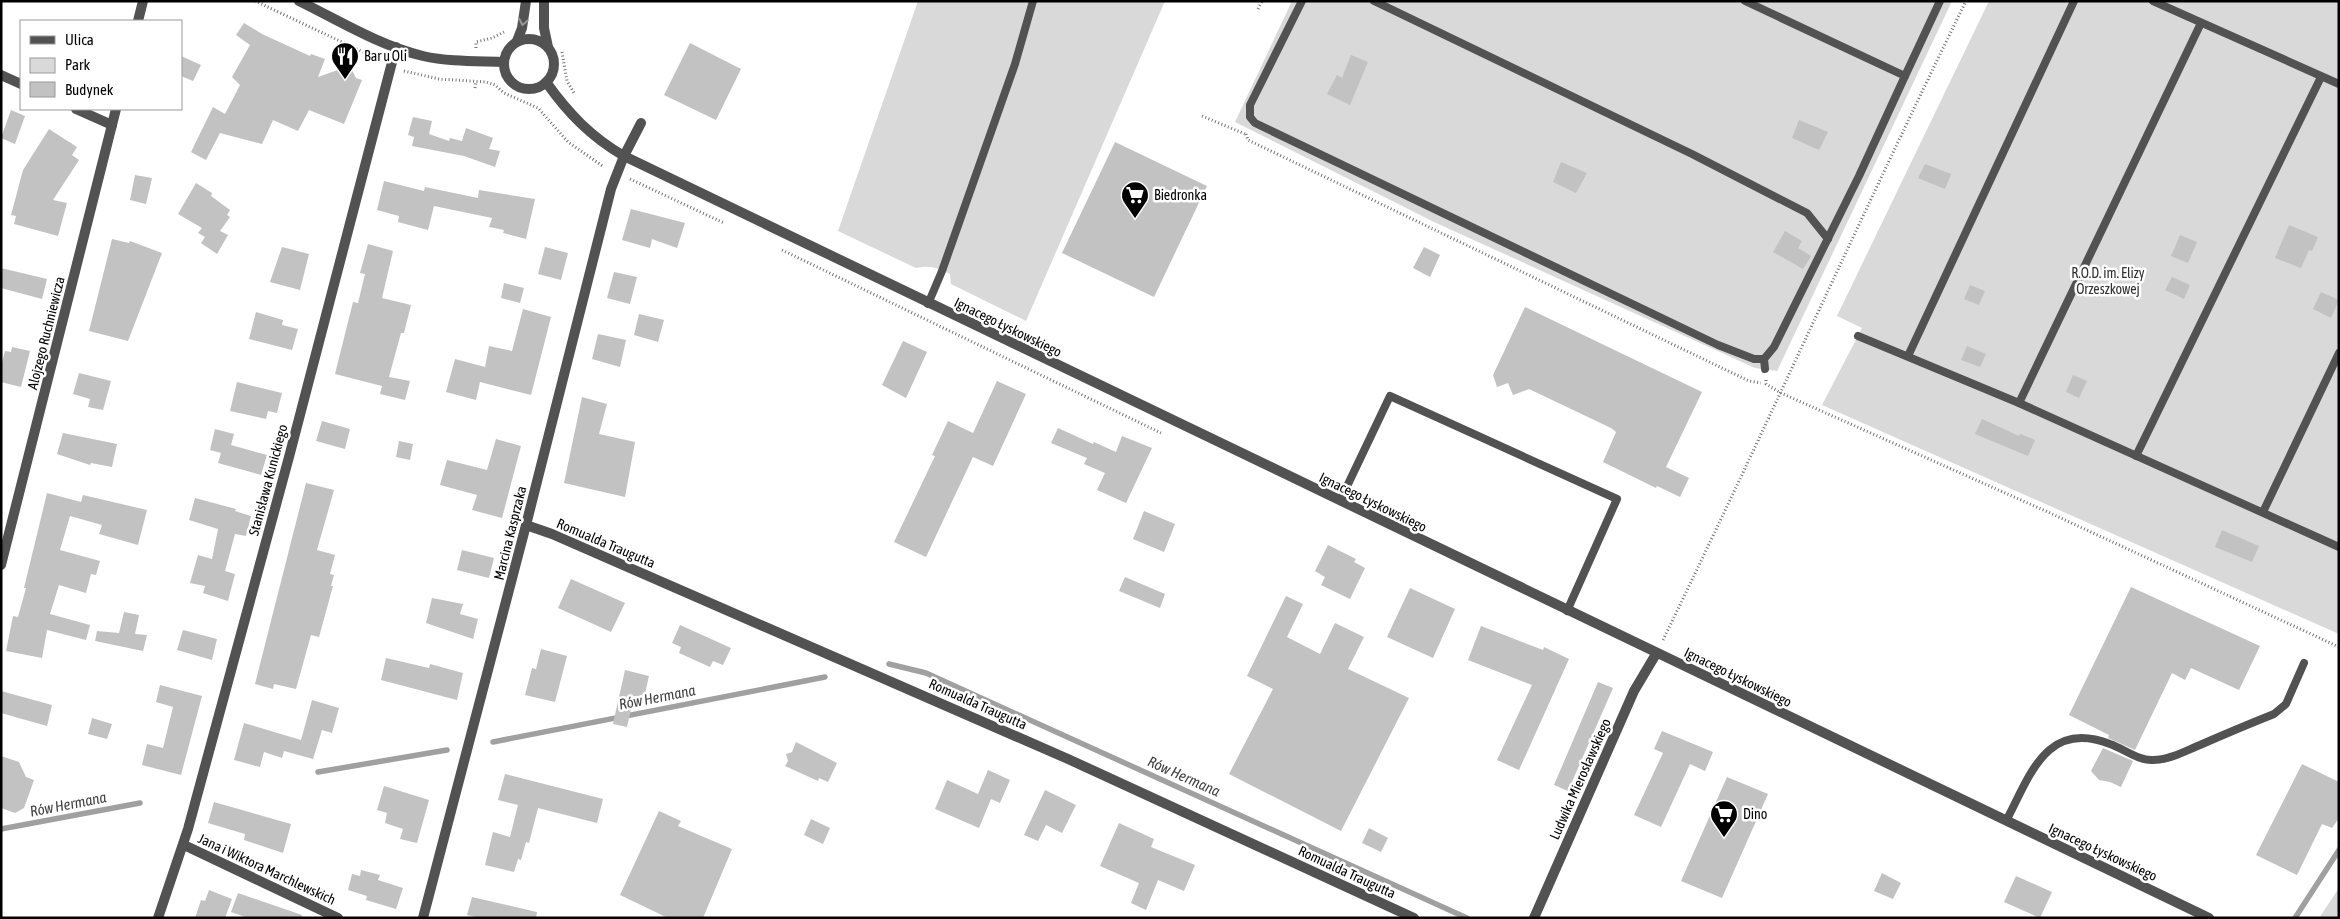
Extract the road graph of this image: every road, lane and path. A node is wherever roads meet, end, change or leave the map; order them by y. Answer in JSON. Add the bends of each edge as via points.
{"nodes":[{"id":1,"x":144,"y":1,"type":"edge"},
{"id":2,"x":255,"y":1,"type":"edge"},
{"id":3,"x":299,"y":1,"type":"edge"},
{"id":4,"x":526,"y":1,"type":"edge"},
{"id":5,"x":1034,"y":1,"type":"edge"},
{"id":6,"x":1262,"y":1,"type":"edge"},
{"id":7,"x":1302,"y":1,"type":"edge"},
{"id":8,"x":1374,"y":1,"type":"edge"},
{"id":9,"x":1745,"y":1,"type":"edge"},
{"id":10,"x":1940,"y":1,"type":"edge"},
{"id":11,"x":1966,"y":1,"type":"edge"},
{"id":12,"x":2074,"y":1,"type":"edge"},
{"id":13,"x":2153,"y":1,"type":"edge"},
{"id":14,"x":544,"y":4,"type":"edge"},
{"id":15,"x":1258,"y":9,"type":"dead end"},
{"id":16,"x":138,"y":20,"type":"edge"},
{"id":17,"x":2201,"y":23,"type":"junction"},
{"id":18,"x":507,"y":28,"type":"dead end"},
{"id":19,"x":517,"y":41,"type":"junction"},
{"id":20,"x":396,"y":47,"type":"junction"},
{"id":21,"x":548,"y":47,"type":"junction"},
{"id":22,"x":476,"y":48,"type":"dead end"},
{"id":23,"x":382,"y":61,"type":"dead end"},
{"id":24,"x":504,"y":62,"type":"junction"},
{"id":25,"x":402,"y":70,"type":"dead end"},
{"id":26,"x":1,"y":75,"type":"edge"},
{"id":27,"x":476,"y":75,"type":"dead end"},
{"id":28,"x":1905,"y":76,"type":"junction"},
{"id":29,"x":2321,"y":76,"type":"junction"},
{"id":30,"x":476,"y":81,"type":"junction"},
{"id":31,"x":546,"y":82,"type":"junction"},
{"id":32,"x":20,"y":84,"type":"edge"},
{"id":33,"x":2339,"y":84,"type":"edge"},
{"id":34,"x":475,"y":88,"type":"dead end"},
{"id":35,"x":78,"y":110,"type":"edge"},
{"id":36,"x":116,"y":110,"type":"edge"},
{"id":37,"x":1202,"y":116,"type":"dead end"},
{"id":38,"x":641,"y":123,"type":"dead end"},
{"id":39,"x":112,"y":125,"type":"junction"},
{"id":40,"x":1246,"y":134,"type":"dead end"},
{"id":41,"x":1248,"y":140,"type":"dead end"},
{"id":42,"x":624,"y":156,"type":"junction"},
{"id":43,"x":604,"y":167,"type":"dead end"},
{"id":44,"x":629,"y":178,"type":"dead end"},
{"id":45,"x":731,"y":226,"type":"dead end"},
{"id":46,"x":1828,"y":239,"type":"junction"},
{"id":47,"x":781,"y":250,"type":"dead end"},
{"id":48,"x":928,"y":304,"type":"junction"},
{"id":49,"x":895,"y":306,"type":"dead end"},
{"id":50,"x":1858,"y":336,"type":"dead end"},
{"id":51,"x":2339,"y":353,"type":"edge"},
{"id":52,"x":1908,"y":356,"type":"junction"},
{"id":53,"x":1764,"y":359,"type":"junction"},
{"id":54,"x":1765,"y":369,"type":"joint"},
{"id":55,"x":1766,"y":384,"type":"junction"},
{"id":56,"x":1781,"y":393,"type":"junction"},
{"id":57,"x":2019,"y":403,"type":"junction"},
{"id":58,"x":2136,"y":456,"type":"junction"},
{"id":59,"x":1340,"y":501,"type":"junction"},
{"id":60,"x":2263,"y":512,"type":"junction"},
{"id":61,"x":526,"y":525,"type":"junction"},
{"id":62,"x":2339,"y":547,"type":"edge"},
{"id":63,"x":1,"y":564,"type":"edge"},
{"id":64,"x":1567,"y":610,"type":"junction"},
{"id":65,"x":2339,"y":647,"type":"edge"},
{"id":66,"x":1656,"y":654,"type":"junction"},
{"id":67,"x":2304,"y":664,"type":"dead end"},
{"id":68,"x":2006,"y":821,"type":"junction"},
{"id":69,"x":184,"y":845,"type":"junction"},
{"id":70,"x":158,"y":918,"type":"edge"},
{"id":71,"x":338,"y":918,"type":"edge"},
{"id":72,"x":423,"y":918,"type":"edge"},
{"id":73,"x":1414,"y":918,"type":"edge"},
{"id":74,"x":1534,"y":918,"type":"edge"},
{"id":75,"x":2209,"y":918,"type":"edge"}],
"edges":[{"from":1,"to":16,"type":"street"},
{"from":2,"to":23,"type":"path"},
{"from":3,"to":20,"type":"street"},
{"from":4,"to":19,"type":"street","one_way":true},
{"from":5,"to":48,"type":"lane","via":[[1015,64]]},
{"from":6,"to":15,"type":"path"},
{"from":7,"to":53,"type":"lane","via":[[1250,105],[1250,117],[1255,123],[1710,341],[1754,360]]},
{"from":8,"to":46,"type":"lane","via":[[1692,154],[1806,213]]},
{"from":9,"to":28,"type":"lane"},
{"from":10,"to":28,"type":"lane"},
{"from":11,"to":56,"type":"path"},
{"from":12,"to":52,"type":"lane"},
{"from":13,"to":17,"type":"lane"},
{"from":14,"to":21,"type":"street"},
{"from":17,"to":29,"type":"lane"},
{"from":17,"to":57,"type":"lane"},
{"from":18,"to":22,"type":"path","via":[[503,33],[476,42]]},
{"from":19,"to":21,"type":"street","via":[[534,39]]},
{"from":19,"to":24,"type":"street","via":[[510,47]]},
{"from":20,"to":24,"type":"street","via":[[441,59]]},
{"from":20,"to":69,"type":"street","name":"Stanisława Kunickiego"},
{"from":21,"to":31,"type":"street","via":[[554,69]]},
{"from":24,"to":31,"type":"street","via":[[509,78],[515,84],[531,89]]},
{"from":25,"to":30,"type":"path","via":[[439,79]]},
{"from":26,"to":32,"type":"street"},
{"from":27,"to":30,"type":"path"},
{"from":28,"to":46,"type":"lane"},
{"from":29,"to":33,"type":"lane"},
{"from":29,"to":58,"type":"lane"},
{"from":30,"to":34,"type":"path"},
{"from":30,"to":43,"type":"path","via":[[495,85],[504,93],[538,108],[568,142]]},
{"from":31,"to":42,"type":"street","name":"Ignacego Łyskowskiego","via":[[562,106],[588,133]]},
{"from":35,"to":39,"type":"street"},
{"from":36,"to":39,"type":"street","name":"Alojzego Ruchniewicza"},
{"from":37,"to":40,"type":"path"},
{"from":38,"to":42,"type":"street","name":"Marcina Kasprzaka"},
{"from":39,"to":63,"type":"street","name":"Alojzego Ruchniewicza"},
{"from":41,"to":55,"type":"path","via":[[1749,381]]},
{"from":42,"to":48,"type":"street","name":"Ignacego Łyskowskiego"},
{"from":42,"to":61,"type":"street","name":"Marcina Kasprzaka","via":[[611,189]]},
{"from":44,"to":45,"type":"path"},
{"from":46,"to":53,"type":"lane","via":[[1774,347]]},
{"from":47,"to":49,"type":"path"},
{"from":48,"to":59,"type":"street","name":"Ignacego Łyskowskiego"},
{"from":50,"to":52,"type":"lane"},
{"from":51,"to":60,"type":"lane"},
{"from":52,"to":57,"type":"lane"},
{"from":53,"to":54,"type":"lane"},
{"from":54,"to":55,"type":"path"},
{"from":55,"to":56,"type":"path"},
{"from":56,"to":65,"type":"path"},
{"from":56,"to":66,"type":"path"},
{"from":57,"to":58,"type":"lane"},
{"from":58,"to":60,"type":"lane"},
{"from":59,"to":64,"type":"street","name":"Ignacego Łyskowskiego"},
{"from":59,"to":64,"type":"lane","via":[[1390,396],[1617,499]]},
{"from":60,"to":62,"type":"lane"},
{"from":61,"to":72,"type":"street","name":"Marcina Kasprzaka"},
{"from":61,"to":73,"type":"street","name":"Romualda Traugutta","via":[[1068,759]]},
{"from":64,"to":66,"type":"street","name":"Ignacego Łyskowskiego"},
{"from":66,"to":68,"type":"street","name":"Ignacego Łyskowskiego"},
{"from":66,"to":74,"type":"street","name":"Ludwika Mierosławskiego","via":[[1634,692]]},
{"from":67,"to":68,"type":"lane","via":[[2286,704],[2274,714],[2173,756],[2144,759],[2084,738],[2062,742],[2041,756]]},
{"from":68,"to":75,"type":"street","name":"Ignacego Łyskowskiego"},
{"from":69,"to":70,"type":"street","name":"Stanisława Kunickiego"},
{"from":69,"to":71,"type":"street","name":"Jana i Wiktora Marchlewskich"}]}
